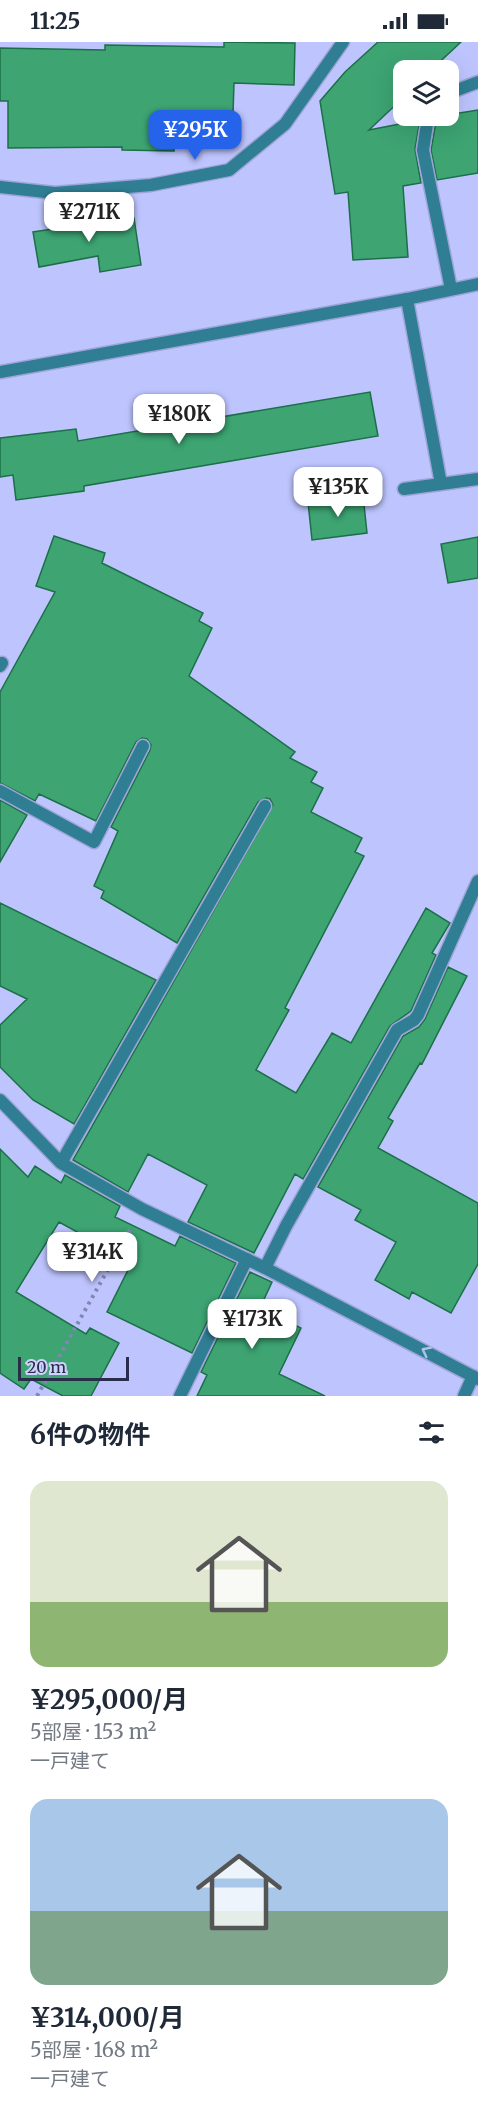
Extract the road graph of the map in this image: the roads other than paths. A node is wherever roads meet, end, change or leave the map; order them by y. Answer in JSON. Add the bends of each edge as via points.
{"nodes":[{"id":1,"x":344,"y":42,"type":"edge"},
{"id":2,"x":478,"y":82,"type":"edge"},
{"id":3,"x":459,"y":89,"type":"edge"},
{"id":4,"x":427,"y":126,"type":"edge"},
{"id":5,"x":0,"y":187,"type":"edge"},
{"id":6,"x":478,"y":284,"type":"edge"},
{"id":7,"x":451,"y":289,"type":"junction"},
{"id":8,"x":407,"y":299,"type":"junction"},
{"id":9,"x":0,"y":372,"type":"edge"},
{"id":10,"x":478,"y":479,"type":"edge"},
{"id":11,"x":441,"y":484,"type":"junction"},
{"id":12,"x":404,"y":489,"type":"dead end"},
{"id":13,"x":143,"y":746,"type":"dead end"},
{"id":14,"x":0,"y":791,"type":"edge"},
{"id":15,"x":265,"y":806,"type":"dead end"},
{"id":16,"x":478,"y":881,"type":"edge"},
{"id":17,"x":0,"y":1100,"type":"edge"},
{"id":18,"x":62,"y":1162,"type":"junction"},
{"id":19,"x":247,"y":1259,"type":"junction"},
{"id":20,"x":265,"y":1268,"type":"junction"},
{"id":21,"x":476,"y":1377,"type":"edge"},
{"id":22,"x":180,"y":1396,"type":"edge"},
{"id":23,"x":464,"y":1396,"type":"edge"}],
"edges":[{"from":1,"to":5,"type":"street","via":[[285,124],[229,170],[151,185],[55,193]]},
{"from":2,"to":3,"type":"street"},
{"from":4,"to":7,"type":"street","via":[[423,150]]},
{"from":6,"to":7,"type":"street"},
{"from":7,"to":8,"type":"street"},
{"from":8,"to":9,"type":"street"},
{"from":8,"to":11,"type":"street"},
{"from":10,"to":11,"type":"street"},
{"from":11,"to":12,"type":"street"},
{"from":13,"to":14,"type":"street","via":[[94,842]]},
{"from":15,"to":18,"type":"street"},
{"from":16,"to":20,"type":"street","via":[[418,1015],[397,1030]]},
{"from":17,"to":18,"type":"street"},
{"from":18,"to":19,"type":"street","via":[[142,1209]]},
{"from":19,"to":20,"type":"street"},
{"from":19,"to":22,"type":"street"},
{"from":21,"to":20,"type":"street","one_way":true},
{"from":21,"to":23,"type":"street"}]}
